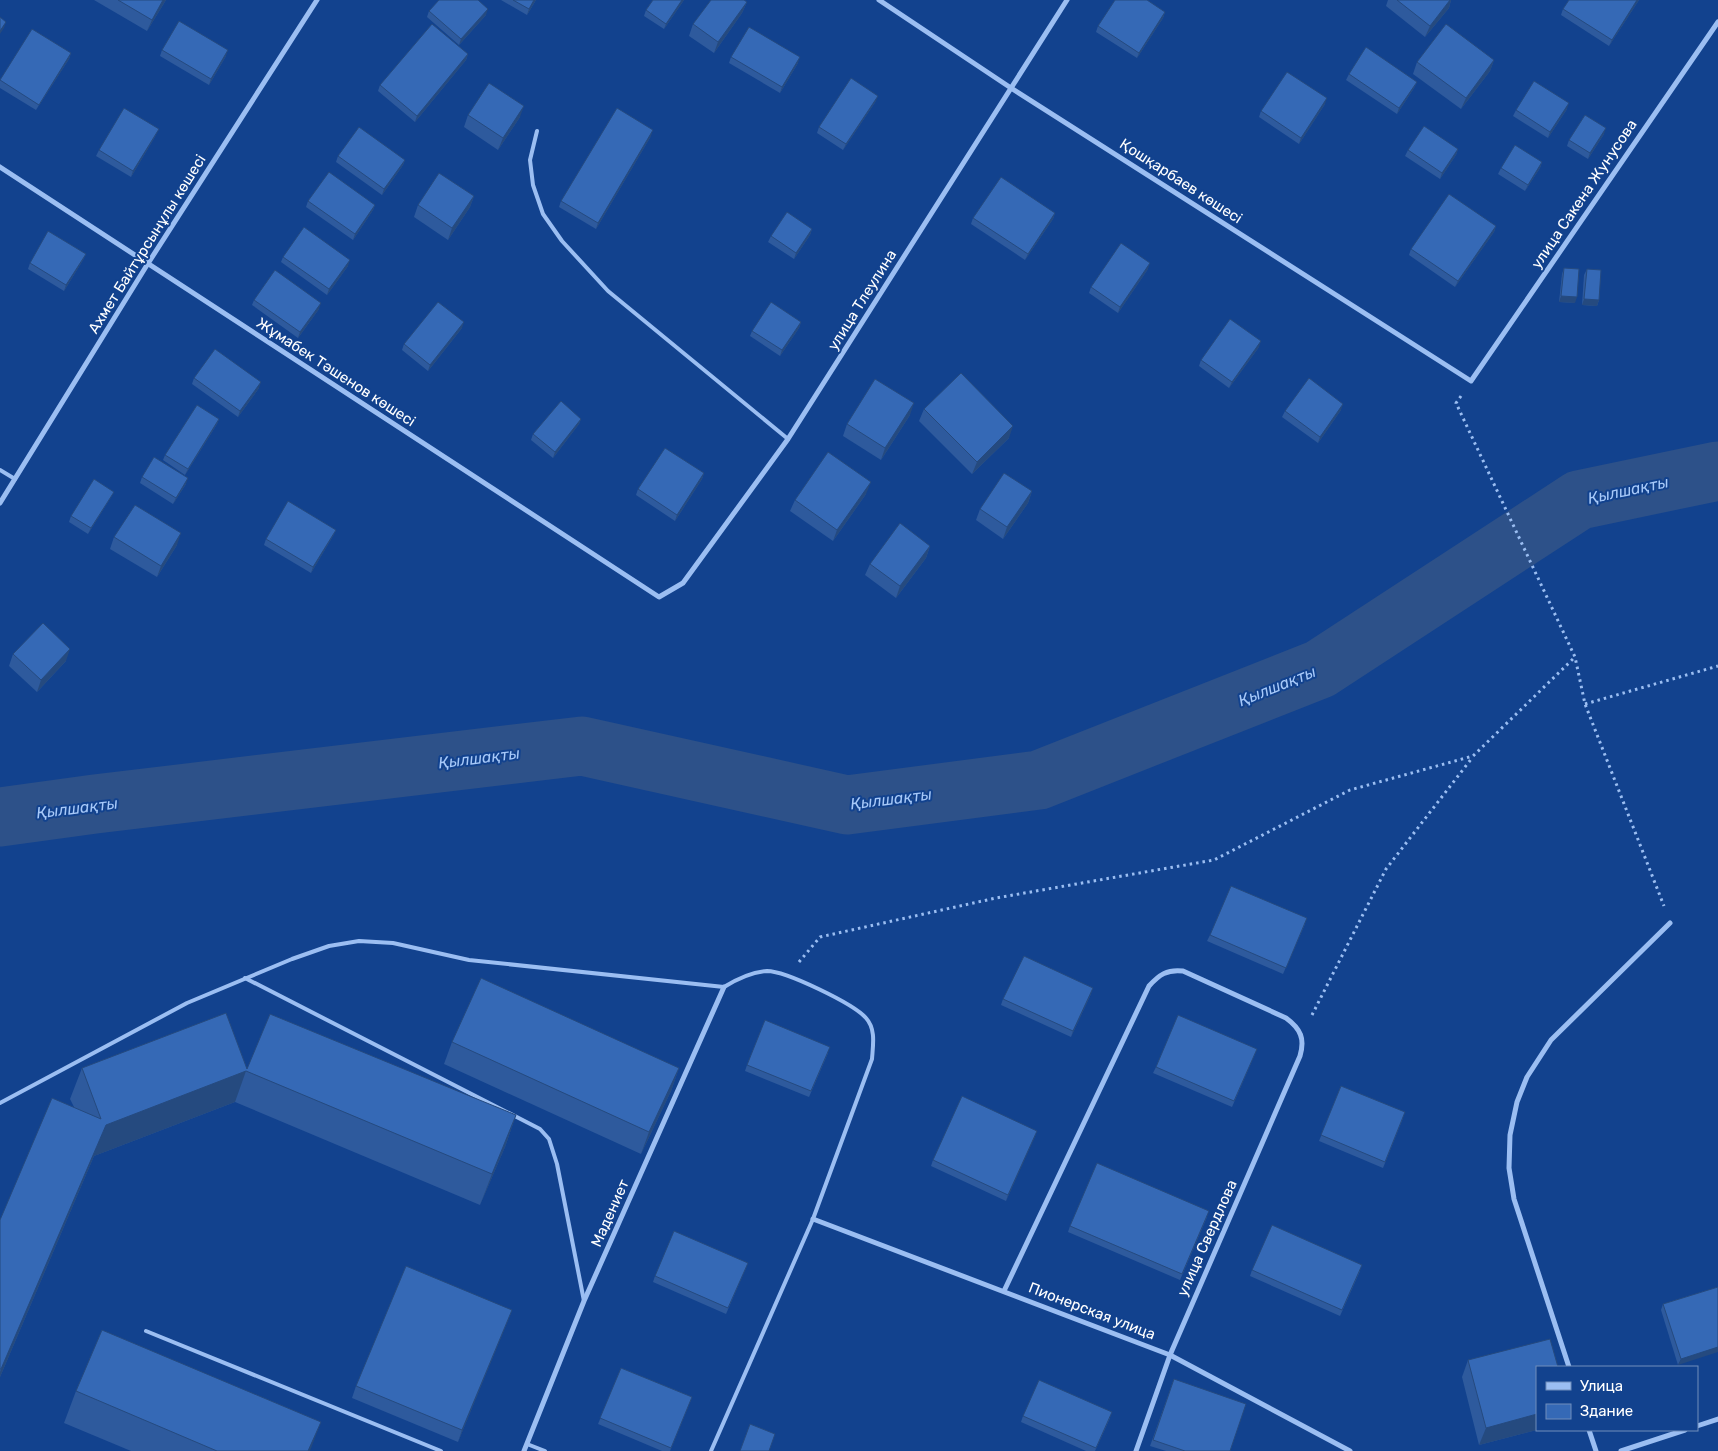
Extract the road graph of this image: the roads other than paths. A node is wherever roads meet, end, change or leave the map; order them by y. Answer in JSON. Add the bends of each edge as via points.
{"nodes":[{"id":1,"x":317,"y":0,"type":"edge"},
{"id":2,"x":879,"y":0,"type":"edge"},
{"id":3,"x":1067,"y":0,"type":"edge"},
{"id":4,"x":1718,"y":22,"type":"edge"},
{"id":5,"x":1011,"y":88,"type":"junction"},
{"id":6,"x":537,"y":132,"type":"dead end"},
{"id":7,"x":0,"y":167,"type":"edge"},
{"id":8,"x":147,"y":265,"type":"junction"},
{"id":9,"x":1471,"y":381,"type":"joint"},
{"id":10,"x":788,"y":439,"type":"junction"},
{"id":11,"x":0,"y":470,"type":"edge"},
{"id":12,"x":15,"y":478,"type":"junction"},
{"id":13,"x":0,"y":503,"type":"edge"},
{"id":14,"x":659,"y":597,"type":"joint"},
{"id":15,"x":1670,"y":923,"type":"road end"},
{"id":16,"x":245,"y":978,"type":"junction"},
{"id":17,"x":724,"y":987,"type":"junction"},
{"id":18,"x":0,"y":1102,"type":"edge"},
{"id":19,"x":813,"y":1219,"type":"junction"},
{"id":20,"x":1004,"y":1291,"type":"junction"},
{"id":21,"x":584,"y":1301,"type":"junction"},
{"id":22,"x":146,"y":1331,"type":"dead end"},
{"id":23,"x":1170,"y":1355,"type":"junction"},
{"id":24,"x":1569,"y":1366,"type":"edge"},
{"id":25,"x":1718,"y":1419,"type":"edge"},
{"id":26,"x":1698,"y":1426,"type":"edge"},
{"id":27,"x":1589,"y":1431,"type":"edge"},
{"id":28,"x":1682,"y":1431,"type":"edge"},
{"id":29,"x":527,"y":1444,"type":"junction"},
{"id":30,"x":441,"y":1451,"type":"edge"},
{"id":31,"x":524,"y":1451,"type":"edge"},
{"id":32,"x":545,"y":1451,"type":"edge"},
{"id":33,"x":711,"y":1451,"type":"edge"},
{"id":34,"x":1136,"y":1451,"type":"edge"},
{"id":35,"x":1350,"y":1451,"type":"edge"},
{"id":36,"x":1596,"y":1451,"type":"edge"},
{"id":37,"x":1621,"y":1451,"type":"edge"}],
"edges":[{"from":1,"to":8,"type":"street","name":"Ахмет Байтұрсынұлы көшесі"},
{"from":2,"to":5,"type":"street","name":"Қошқарбаев көшесі"},
{"from":3,"to":5,"type":"street","name":"улица Тлеулина"},
{"from":4,"to":9,"type":"street","name":"улица Сакена Жунусова"},
{"from":5,"to":9,"type":"street","name":"Қошқарбаев көшесі"},
{"from":5,"to":10,"type":"street","name":"улица Тлеулина"},
{"from":6,"to":10,"type":"lane","via":[[530,160],[533,185],[543,214],[562,241],[608,291]]},
{"from":7,"to":8,"type":"street","name":"Жұмабек Тәшенов көшесі"},
{"from":8,"to":12,"type":"street","name":"Ахмет Байтұрсынұлы көшесі"},
{"from":8,"to":14,"type":"street","name":"Жұмабек Тәшенов көшесі"},
{"from":10,"to":14,"type":"street","name":"улица Тлеулина","via":[[683,583]]},
{"from":11,"to":12,"type":"lane"},
{"from":12,"to":13,"type":"street","name":"Ахмет Байтұрсынұлы көшесі"},
{"from":15,"to":24,"type":"street","via":[[1551,1040],[1527,1077],[1510,1135],[1514,1199]]},
{"from":16,"to":17,"type":"lane","via":[[329,946],[358,941],[393,943],[469,960]]},
{"from":16,"to":18,"type":"lane","via":[[187,1003]]},
{"from":16,"to":21,"type":"lane","via":[[540,1129],[549,1139],[557,1164]]},
{"from":17,"to":19,"type":"lane","via":[[742,977],[767,971],[788,976],[853,1007],[868,1019],[874,1037],[872,1059]]},
{"from":17,"to":21,"type":"street","name":"Мадениет"},
{"from":19,"to":20,"type":"street","name":"Пионерская улица"},
{"from":19,"to":33,"type":"lane"},
{"from":20,"to":23,"type":"street","name":"Пионерская улица"},
{"from":20,"to":23,"type":"street","name":"улица Свердлова","via":[[1149,986],[1165,972],[1183,971],[1286,1018],[1302,1035],[1302,1046]]},
{"from":21,"to":29,"type":"street","name":"Мадениет"},
{"from":22,"to":30,"type":"lane"},
{"from":23,"to":34,"type":"street","name":"улица Свердлова"},
{"from":23,"to":35,"type":"street","name":"Пионерская улица"},
{"from":25,"to":26,"type":"street"},
{"from":27,"to":36,"type":"street"},
{"from":28,"to":37,"type":"street"},
{"from":29,"to":31,"type":"street","name":"Мадениет"},
{"from":29,"to":32,"type":"lane"}]}
